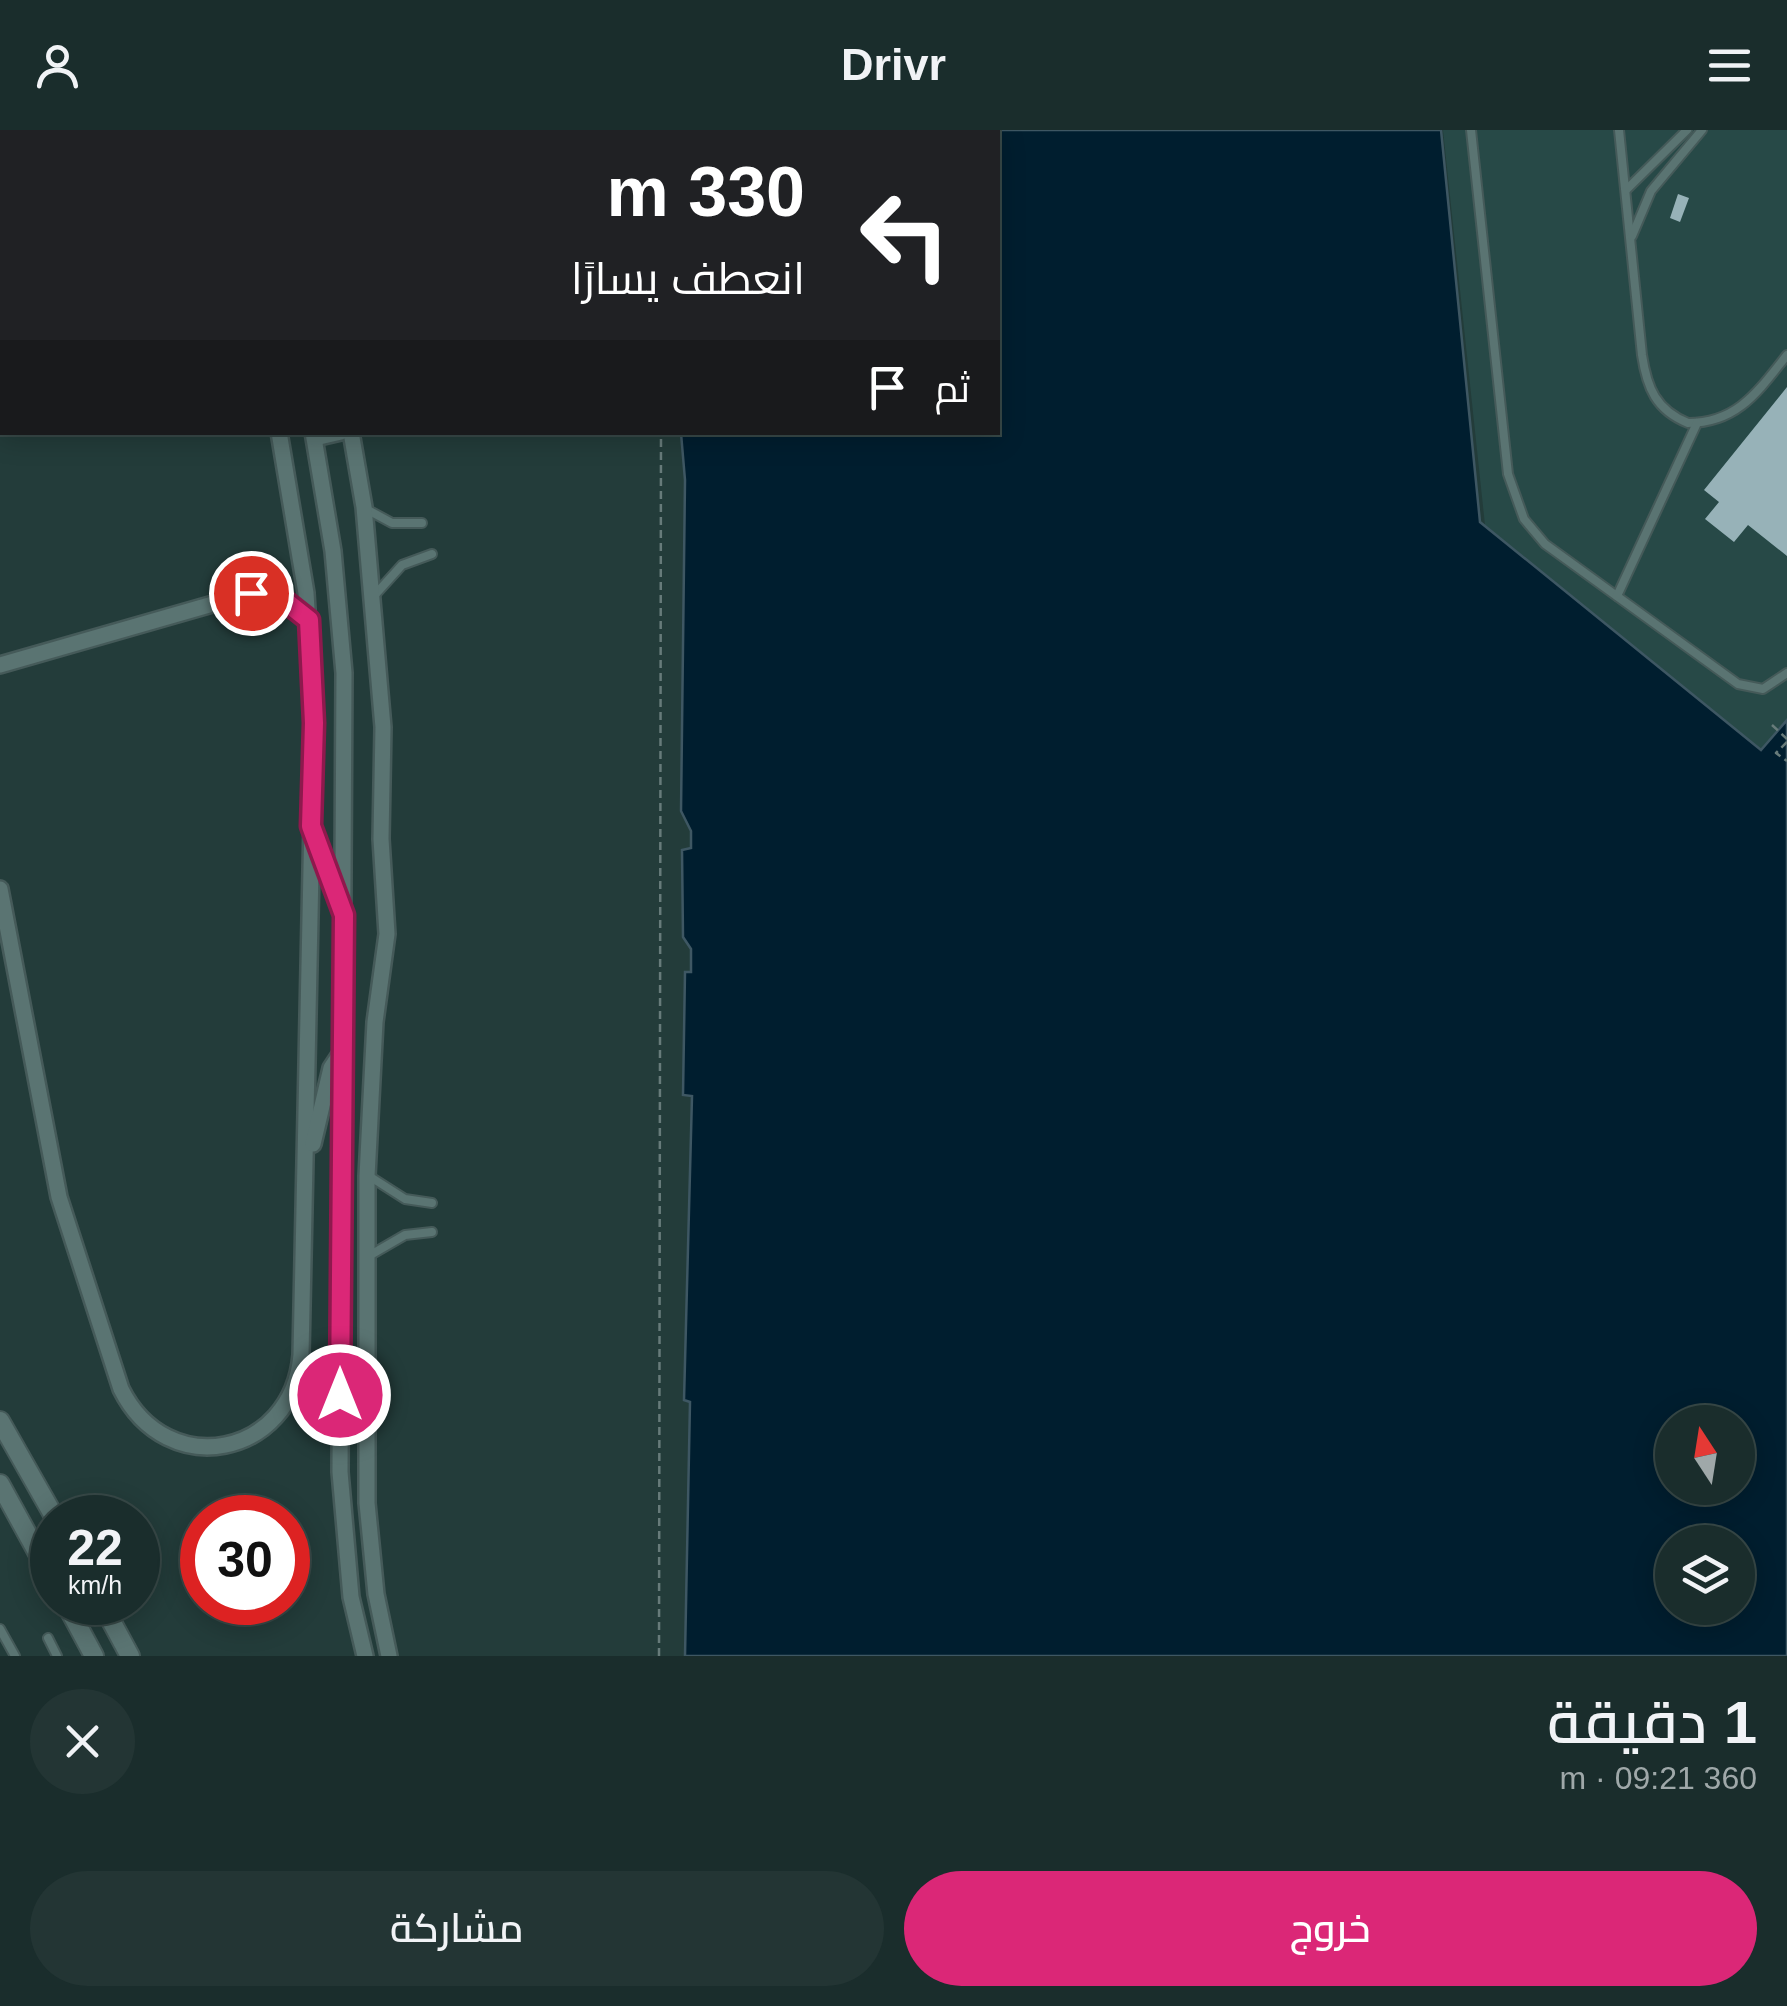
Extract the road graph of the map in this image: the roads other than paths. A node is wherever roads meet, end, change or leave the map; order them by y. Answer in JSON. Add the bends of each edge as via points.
{"nodes":[{"id":1,"x":1471,"y":130,"type":"edge"},
{"id":2,"x":1619,"y":130,"type":"edge"},
{"id":3,"x":1687,"y":130,"type":"edge"},
{"id":4,"x":1702,"y":130,"type":"edge"},
{"id":5,"x":1626,"y":191,"type":"junction"},
{"id":6,"x":1631,"y":240,"type":"junction"},
{"id":7,"x":1787,"y":355,"type":"edge"},
{"id":8,"x":1697,"y":423,"type":"junction"},
{"id":9,"x":279,"y":435,"type":"edge"},
{"id":10,"x":314,"y":435,"type":"edge"},
{"id":11,"x":352,"y":435,"type":"edge"},
{"id":12,"x":364,"y":507,"type":"junction"},
{"id":13,"x":422,"y":523,"type":"dead end"},
{"id":14,"x":432,"y":554,"type":"dead end"},
{"id":15,"x":1618,"y":596,"type":"junction"},
{"id":16,"x":373,"y":597,"type":"junction"},
{"id":17,"x":309,"y":620,"type":"junction"},
{"id":18,"x":0,"y":665,"type":"edge"},
{"id":19,"x":1787,"y":673,"type":"edge"},
{"id":20,"x":311,"y":826,"type":"junction"},
{"id":21,"x":0,"y":889,"type":"edge"},
{"id":22,"x":344,"y":915,"type":"junction"},
{"id":23,"x":343,"y":1050,"type":"junction"},
{"id":24,"x":306,"y":1167,"type":"junction"},
{"id":25,"x":367,"y":1176,"type":"junction"},
{"id":26,"x":432,"y":1203,"type":"dead end"},
{"id":27,"x":432,"y":1232,"type":"dead end"},
{"id":28,"x":367,"y":1256,"type":"junction"},
{"id":29,"x":0,"y":1421,"type":"edge"},
{"id":30,"x":0,"y":1484,"type":"edge"},
{"id":31,"x":41,"y":1495,"type":"edge"},
{"id":32,"x":30,"y":1539,"type":"edge"},
{"id":33,"x":77,"y":1625,"type":"edge"},
{"id":34,"x":113,"y":1625,"type":"edge"},
{"id":35,"x":0,"y":1629,"type":"edge"},
{"id":36,"x":48,"y":1638,"type":"dead end"},
{"id":37,"x":14,"y":1656,"type":"edge"},
{"id":38,"x":57,"y":1656,"type":"edge"},
{"id":39,"x":94,"y":1656,"type":"edge"},
{"id":40,"x":130,"y":1656,"type":"edge"},
{"id":41,"x":365,"y":1656,"type":"edge"},
{"id":42,"x":389,"y":1656,"type":"edge"}],
"edges":[{"from":1,"to":15,"type":"lane","via":[[1512,490],[1545,544]]},
{"from":2,"to":5,"type":"lane"},
{"from":3,"to":5,"type":"lane"},
{"from":4,"to":6,"type":"lane","via":[[1652,190]]},
{"from":5,"to":6,"type":"lane"},
{"from":6,"to":8,"type":"lane","via":[[1650,390],[1672,416]]},
{"from":7,"to":8,"type":"lane","via":[[1743,408]]},
{"from":8,"to":15,"type":"lane"},
{"from":9,"to":17,"type":"street"},
{"from":10,"to":22,"type":"street","via":[[344,673]]},
{"from":11,"to":12,"type":"street"},
{"from":12,"to":13,"type":"lane","via":[[392,523]]},
{"from":12,"to":16,"type":"street"},
{"from":14,"to":16,"type":"lane","via":[[402,564]]},
{"from":15,"to":19,"type":"lane","via":[[1745,688],[1770,687]]},
{"from":16,"to":25,"type":"street","via":[[386,934]]},
{"from":17,"to":18,"type":"street","via":[[285,601],[251,593]]},
{"from":17,"to":20,"type":"street"},
{"from":20,"to":22,"type":"street"},
{"from":20,"to":24,"type":"street"},
{"from":21,"to":24,"type":"street","via":[[48,1151],[72,1243],[122,1389],[137,1415],[160,1434],[203,1448],[232,1444],[260,1432],[290,1398],[301,1354]]},
{"from":22,"to":23,"type":"street"},
{"from":23,"to":24,"type":"street","via":[[325,1085]]},
{"from":23,"to":41,"type":"street","via":[[340,1472],[350,1597]]},
{"from":25,"to":26,"type":"lane","via":[[405,1199]]},
{"from":25,"to":28,"type":"street"},
{"from":27,"to":28,"type":"lane","via":[[406,1235]]},
{"from":28,"to":42,"type":"street","via":[[368,1533]]},
{"from":29,"to":31,"type":"street"},
{"from":30,"to":32,"type":"street"},
{"from":33,"to":39,"type":"street"},
{"from":34,"to":40,"type":"street"},
{"from":35,"to":37,"type":"lane"},
{"from":36,"to":38,"type":"lane"}]}
